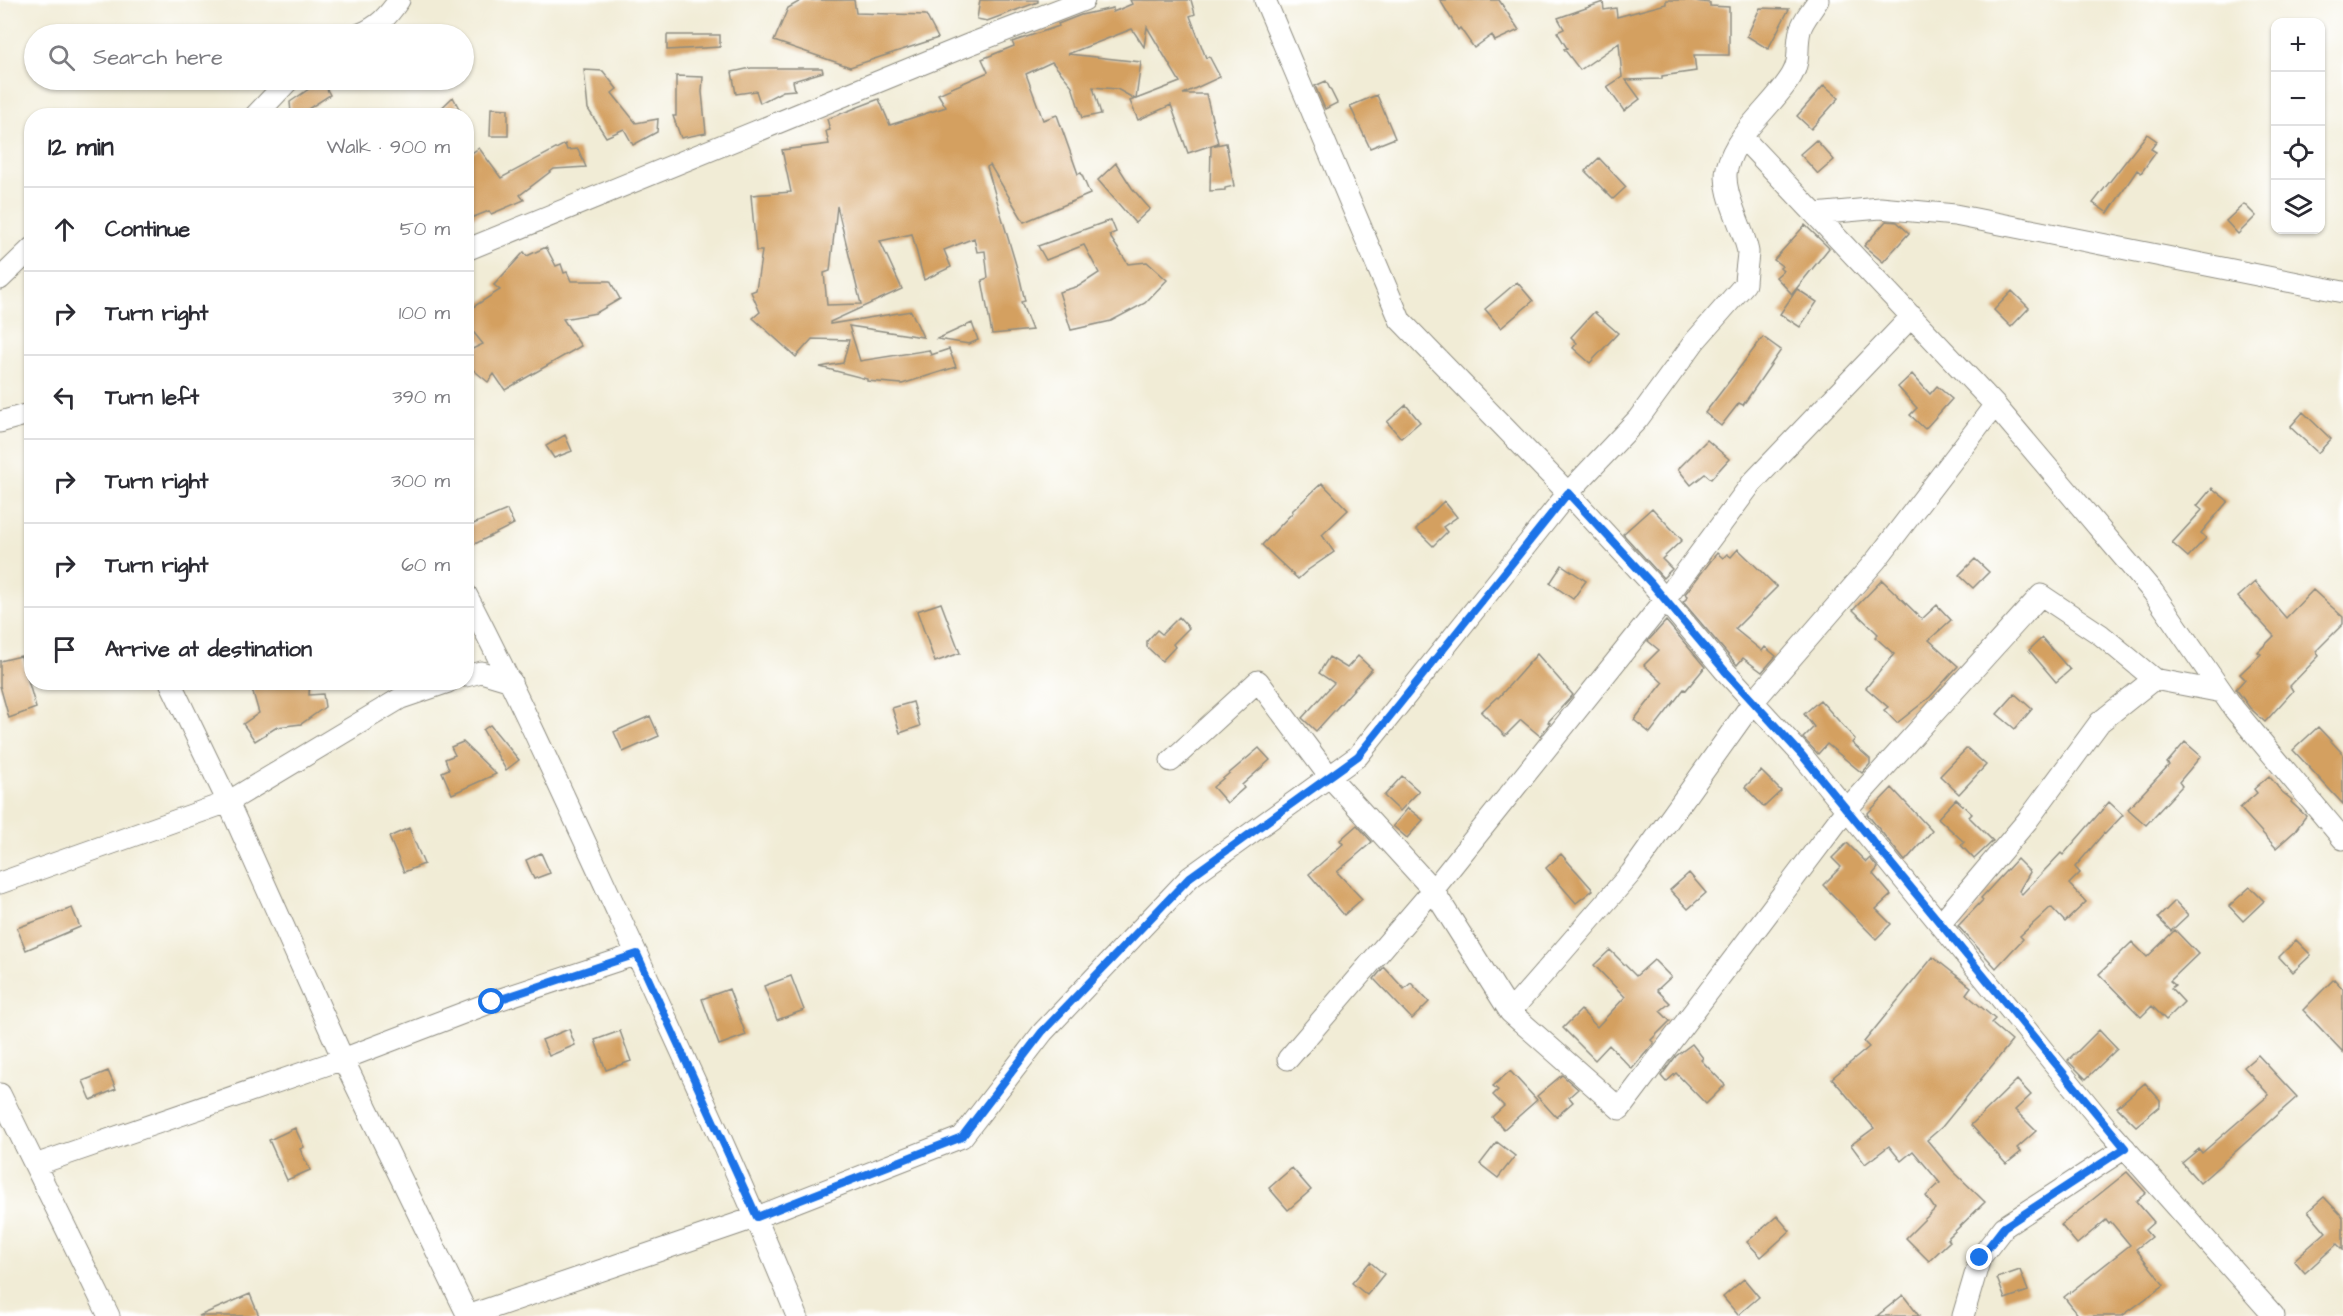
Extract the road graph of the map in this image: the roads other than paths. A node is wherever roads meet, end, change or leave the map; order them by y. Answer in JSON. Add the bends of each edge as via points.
{"nodes":[{"id":1,"x":399,"y":0,"type":"edge"},
{"id":2,"x":1084,"y":0,"type":"edge"},
{"id":3,"x":1265,"y":0,"type":"edge"},
{"id":4,"x":1818,"y":0,"type":"edge"},
{"id":5,"x":380,"y":24,"type":"edge"},
{"id":6,"x":280,"y":90,"type":"edge"},
{"id":7,"x":263,"y":108,"type":"edge"},
{"id":8,"x":1742,"y":137,"type":"junction"},
{"id":9,"x":1815,"y":214,"type":"junction"},
{"id":10,"x":474,"y":247,"type":"edge"},
{"id":11,"x":24,"y":256,"type":"edge"},
{"id":12,"x":0,"y":279,"type":"edge"},
{"id":13,"x":2343,"y":292,"type":"edge"},
{"id":14,"x":1912,"y":316,"type":"junction"},
{"id":15,"x":1995,"y":405,"type":"junction"},
{"id":16,"x":24,"y":415,"type":"edge"},
{"id":17,"x":0,"y":422,"type":"edge"},
{"id":18,"x":1568,"y":493,"type":"junction"},
{"id":19,"x":1665,"y":600,"type":"junction"},
{"id":20,"x":474,"y":609,"type":"edge"},
{"id":21,"x":474,"y":674,"type":"edge"},
{"id":22,"x":2154,"y":679,"type":"junction"},
{"id":23,"x":511,"y":681,"type":"junction"},
{"id":24,"x":174,"y":690,"type":"edge"},
{"id":25,"x":424,"y":690,"type":"edge"},
{"id":26,"x":2222,"y":692,"type":"junction"},
{"id":27,"x":1753,"y":702,"type":"junction"},
{"id":28,"x":1171,"y":761,"type":"dead end"},
{"id":29,"x":1329,"y":776,"type":"junction"},
{"id":30,"x":228,"y":802,"type":"junction"},
{"id":31,"x":1846,"y":810,"type":"junction"},
{"id":32,"x":2343,"y":839,"type":"edge"},
{"id":33,"x":0,"y":883,"type":"edge"},
{"id":34,"x":1433,"y":890,"type":"junction"},
{"id":35,"x":1940,"y":924,"type":"junction"},
{"id":36,"x":637,"y":954,"type":"junction"},
{"id":37,"x":1510,"y":1012,"type":"junction"},
{"id":38,"x":343,"y":1059,"type":"junction"},
{"id":39,"x":1288,"y":1059,"type":"dead end"},
{"id":40,"x":0,"y":1094,"type":"edge"},
{"id":41,"x":2125,"y":1148,"type":"junction"},
{"id":42,"x":35,"y":1165,"type":"junction"},
{"id":43,"x":757,"y":1217,"type":"junction"},
{"id":44,"x":109,"y":1316,"type":"edge"},
{"id":45,"x":468,"y":1316,"type":"edge"},
{"id":46,"x":797,"y":1316,"type":"edge"},
{"id":47,"x":1962,"y":1316,"type":"edge"},
{"id":48,"x":2274,"y":1316,"type":"edge"}],
"edges":[{"from":1,"to":5,"type":"street"},
{"from":2,"to":10,"type":"street"},
{"from":3,"to":18,"type":"street","via":[[1400,320]]},
{"from":4,"to":8,"type":"street","via":[[1800,28],[1799,60],[1792,76]]},
{"from":6,"to":7,"type":"street"},
{"from":8,"to":9,"type":"street"},
{"from":8,"to":18,"type":"street","via":[[1726,169],[1727,189],[1748,254],[1745,284],[1695,341],[1638,419]]},
{"from":9,"to":13,"type":"street","via":[[1880,208],[1955,215]]},
{"from":9,"to":14,"type":"street"},
{"from":11,"to":12,"type":"street"},
{"from":14,"to":15,"type":"street"},
{"from":14,"to":19,"type":"street","via":[[1752,483]]},
{"from":15,"to":26,"type":"street","via":[[2153,592]]},
{"from":15,"to":27,"type":"street","via":[[1877,559]]},
{"from":16,"to":17,"type":"street"},
{"from":18,"to":19,"type":"street"},
{"from":18,"to":29,"type":"street","via":[[1358,756]]},
{"from":19,"to":27,"type":"street"},
{"from":19,"to":34,"type":"street"},
{"from":20,"to":23,"type":"street"},
{"from":21,"to":23,"type":"street","via":[[481,672]]},
{"from":22,"to":26,"type":"street"},
{"from":22,"to":31,"type":"street","via":[[2101,634],[2041,596]]},
{"from":22,"to":35,"type":"street","via":[[2100,722],[2027,821]]},
{"from":23,"to":36,"type":"street"},
{"from":24,"to":30,"type":"street"},
{"from":25,"to":30,"type":"street","via":[[401,698]]},
{"from":26,"to":32,"type":"street"},
{"from":27,"to":31,"type":"street"},
{"from":27,"to":37,"type":"street","via":[[1631,873]]},
{"from":28,"to":29,"type":"street","via":[[1258,681]]},
{"from":29,"to":34,"type":"street"},
{"from":29,"to":43,"type":"street","via":[[1190,877],[1042,1032],[962,1137]]},
{"from":30,"to":33,"type":"street"},
{"from":30,"to":38,"type":"street"},
{"from":31,"to":35,"type":"street"},
{"from":31,"to":37,"type":"street","via":[[1620,1109]]},
{"from":34,"to":37,"type":"street"},
{"from":34,"to":39,"type":"street"},
{"from":35,"to":41,"type":"street"},
{"from":36,"to":38,"type":"street","via":[[492,1002]]},
{"from":36,"to":43,"type":"street"},
{"from":38,"to":42,"type":"street"},
{"from":38,"to":45,"type":"street"},
{"from":40,"to":42,"type":"street"},
{"from":41,"to":47,"type":"street","via":[[2004,1227],[1980,1258]]},
{"from":41,"to":48,"type":"street"},
{"from":42,"to":44,"type":"street"},
{"from":43,"to":45,"type":"street"},
{"from":43,"to":46,"type":"street"}]}
